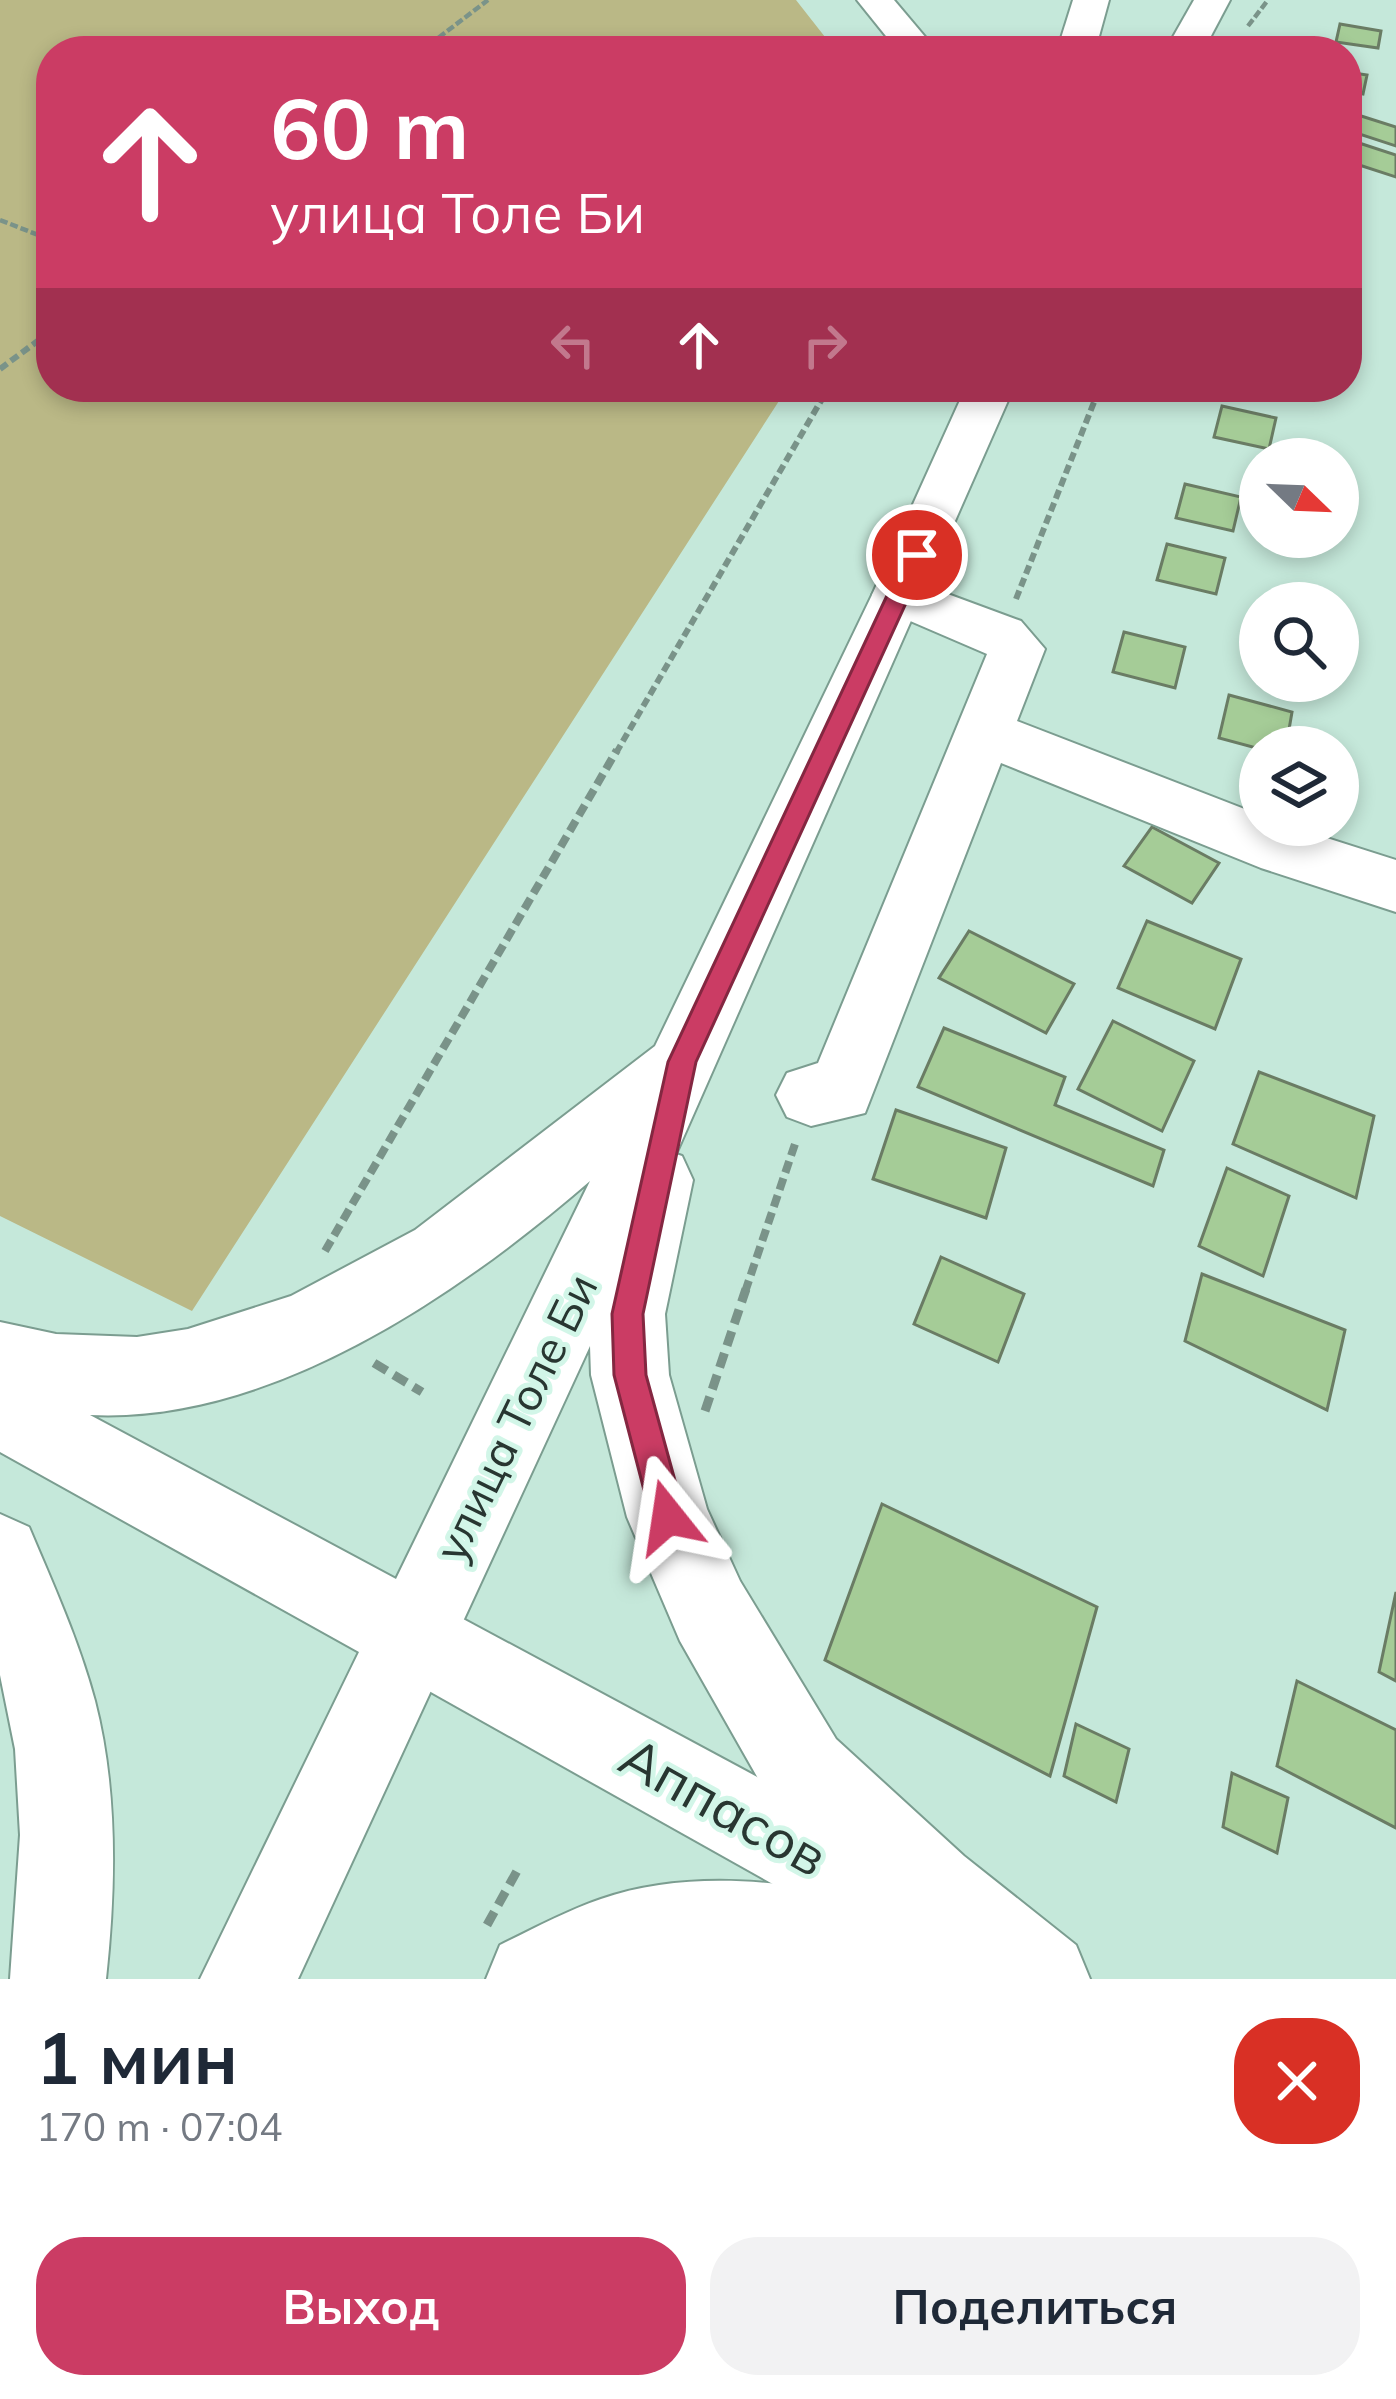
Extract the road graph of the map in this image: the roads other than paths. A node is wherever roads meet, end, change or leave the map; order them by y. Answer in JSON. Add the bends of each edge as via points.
{"nodes":[{"id":1,"x":875,"y":0,"type":"edge"},
{"id":2,"x":1091,"y":0,"type":"edge"},
{"id":3,"x":1126,"y":0,"type":"edge"},
{"id":4,"x":1212,"y":0,"type":"edge"},
{"id":5,"x":905,"y":36,"type":"edge"},
{"id":6,"x":1080,"y":36,"type":"edge"},
{"id":7,"x":1115,"y":36,"type":"edge"},
{"id":8,"x":1192,"y":36,"type":"edge"},
{"id":9,"x":983,"y":402,"type":"edge"},
{"id":10,"x":899,"y":595,"type":"junction"},
{"id":11,"x":982,"y":731,"type":"junction"},
{"id":12,"x":1396,"y":886,"type":"edge"},
{"id":13,"x":682,"y":1062,"type":"junction"},
{"id":14,"x":811,"y":1095,"type":"dead end"},
{"id":15,"x":0,"y":1361,"type":"edge"},
{"id":16,"x":0,"y":1409,"type":"edge"},
{"id":17,"x":0,"y":1556,"type":"edge"},
{"id":18,"x":411,"y":1634,"type":"junction"},
{"id":19,"x":58,"y":1979,"type":"edge"},
{"id":20,"x":248,"y":1979,"type":"edge"},
{"id":21,"x":534,"y":1979,"type":"edge"},
{"id":22,"x":1009,"y":1979,"type":"edge"},
{"id":23,"x":1039,"y":1979,"type":"edge"}],
"edges":[{"from":1,"to":5,"type":"main road"},
{"from":2,"to":6,"type":"main road"},
{"from":3,"to":7,"type":"main road"},
{"from":4,"to":8,"type":"main road"},
{"from":9,"to":10,"type":"main road","name":"улица Толе Би"},
{"from":10,"to":11,"type":"main road","via":[[1001,635],[1017,649]]},
{"from":10,"to":13,"type":"main road","name":"улица Толе Би"},
{"from":11,"to":12,"type":"main road"},
{"from":11,"to":14,"type":"main road","via":[[841,1090]]},
{"from":13,"to":15,"type":"main road","via":[[439,1257],[313,1325],[154,1375],[29,1371]]},
{"from":13,"to":18,"type":"main road","name":"улица Толе Би"},
{"from":13,"to":23,"type":"main road","via":[[627,1314],[630,1375],[668,1517],[710,1611],[804,1771]]},
{"from":16,"to":18,"type":"main road","name":"Аппасов"},
{"from":17,"to":19,"type":"main road","via":[[59,1747],[66,1926]]},
{"from":18,"to":20,"type":"main road","name":"улица Толе Би"},
{"from":18,"to":23,"type":"main road","name":"Аппасов"},
{"from":21,"to":22,"type":"main road","via":[[608,1944],[730,1926],[892,1950]]}]}
